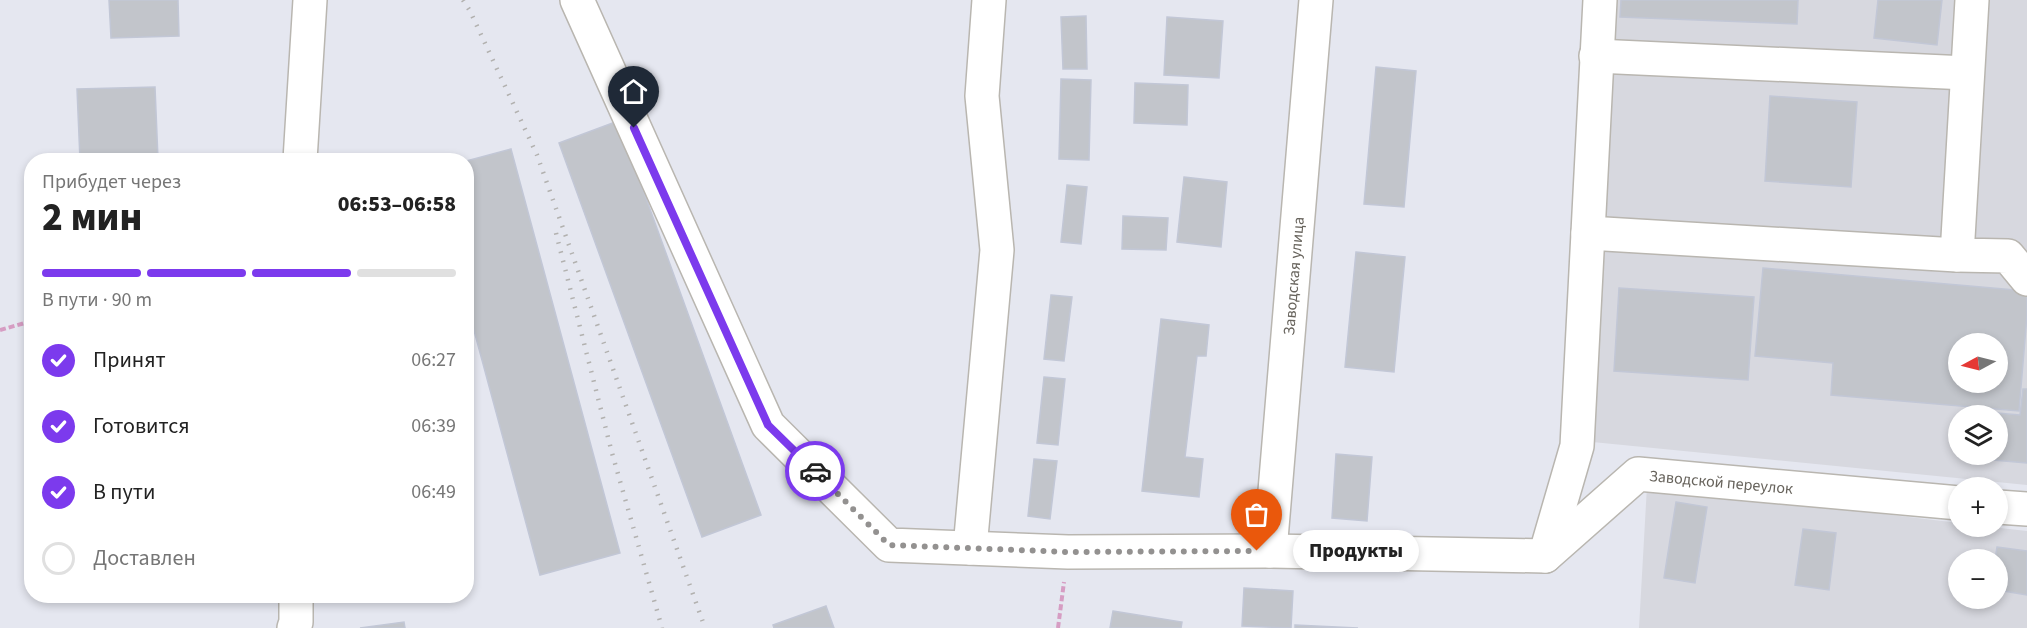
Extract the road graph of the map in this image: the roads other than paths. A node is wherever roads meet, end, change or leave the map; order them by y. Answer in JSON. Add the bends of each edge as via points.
{"nodes":[{"id":1,"x":310,"y":0,"type":"edge"},
{"id":2,"x":577,"y":0,"type":"edge"},
{"id":3,"x":989,"y":0,"type":"edge"},
{"id":4,"x":1316,"y":0,"type":"edge"},
{"id":5,"x":1600,"y":0,"type":"edge"},
{"id":6,"x":1972,"y":0,"type":"edge"},
{"id":7,"x":1596,"y":56,"type":"junction"},
{"id":8,"x":1967,"y":73,"type":"junction"},
{"id":9,"x":300,"y":153,"type":"edge"},
{"id":10,"x":1588,"y":233,"type":"junction"},
{"id":11,"x":1957,"y":255,"type":"junction"},
{"id":12,"x":2027,"y":279,"type":"edge"},
{"id":13,"x":1948,"y":502,"type":"edge"},
{"id":14,"x":2008,"y":508,"type":"edge"},
{"id":15,"x":2027,"y":509,"type":"edge"},
{"id":16,"x":970,"y":548,"type":"junction"},
{"id":17,"x":1270,"y":551,"type":"junction"},
{"id":18,"x":1545,"y":556,"type":"junction"},
{"id":19,"x":296,"y":603,"type":"edge"},
{"id":20,"x":294,"y":628,"type":"edge"}],
"edges":[{"from":1,"to":9,"type":"street"},
{"from":2,"to":16,"type":"street","via":[[768,425],[889,545]]},
{"from":3,"to":16,"type":"street","via":[[982,96],[997,250]]},
{"from":4,"to":17,"type":"street","name":"Заводская улица"},
{"from":5,"to":7,"type":"street"},
{"from":6,"to":8,"type":"street"},
{"from":7,"to":8,"type":"street"},
{"from":7,"to":10,"type":"street"},
{"from":8,"to":11,"type":"street"},
{"from":10,"to":11,"type":"street"},
{"from":10,"to":18,"type":"street","via":[[1577,446]]},
{"from":11,"to":12,"type":"street","via":[[2008,256]]},
{"from":13,"to":18,"type":"street","name":"Заводской переулок","via":[[1638,474]]},
{"from":14,"to":15,"type":"street"},
{"from":16,"to":17,"type":"street","via":[[1068,552]]},
{"from":17,"to":18,"type":"street"},
{"from":19,"to":20,"type":"street"}]}
